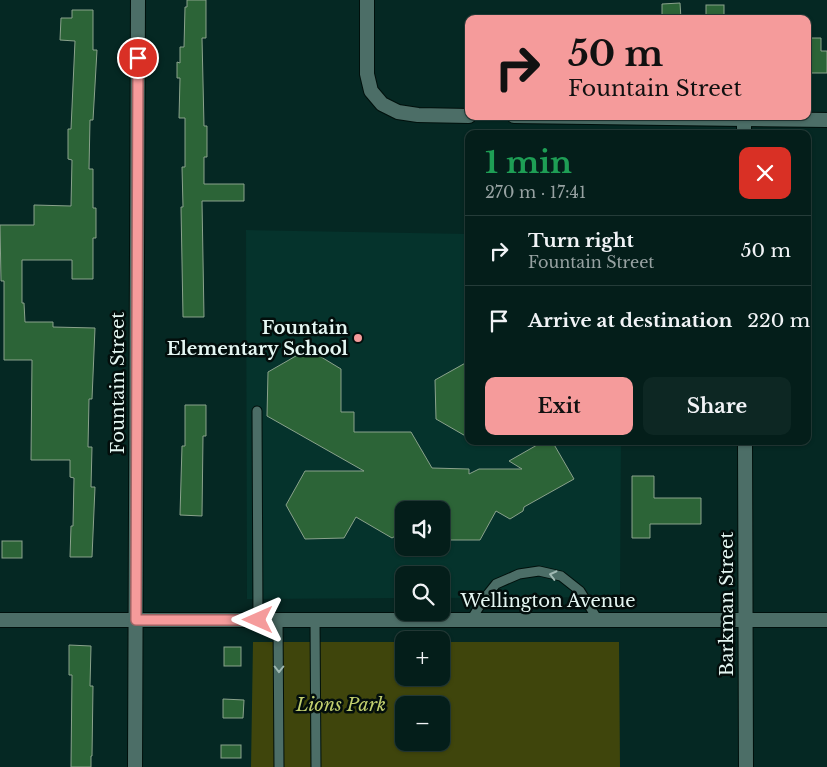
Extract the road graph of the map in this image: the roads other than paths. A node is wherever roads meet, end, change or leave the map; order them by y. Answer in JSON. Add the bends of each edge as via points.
{"nodes":[{"id":1,"x":138,"y":0,"type":"edge"},
{"id":2,"x":367,"y":0,"type":"edge"},
{"id":3,"x":465,"y":116,"type":"edge"},
{"id":4,"x":811,"y":120,"type":"edge"},
{"id":5,"x":827,"y":120,"type":"edge"},
{"id":6,"x":257,"y":411,"type":"dead end"},
{"id":7,"x":745,"y":445,"type":"edge"},
{"id":8,"x":0,"y":620,"type":"edge"},
{"id":9,"x":136,"y":620,"type":"junction"},
{"id":10,"x":258,"y":620,"type":"junction"},
{"id":11,"x":278,"y":620,"type":"junction"},
{"id":12,"x":315,"y":620,"type":"junction"},
{"id":13,"x":471,"y":620,"type":"junction"},
{"id":14,"x":598,"y":620,"type":"junction"},
{"id":15,"x":746,"y":620,"type":"junction"},
{"id":16,"x":827,"y":620,"type":"edge"},
{"id":17,"x":136,"y":767,"type":"edge"},
{"id":18,"x":279,"y":767,"type":"edge"},
{"id":19,"x":316,"y":767,"type":"edge"},
{"id":20,"x":746,"y":767,"type":"edge"}],
"edges":[{"from":1,"to":9,"type":"street","name":"Fountain Street"},
{"from":2,"to":3,"type":"street","via":[[367,74],[371,91],[382,104],[398,112]]},
{"from":4,"to":5,"type":"street"},
{"from":6,"to":10,"type":"lane"},
{"from":7,"to":15,"type":"street","name":"Barkman Street"},
{"from":8,"to":9,"type":"street","name":"Wellington Avenue"},
{"from":9,"to":10,"type":"street","name":"Wellington Avenue"},
{"from":9,"to":17,"type":"street","name":"Fountain Street"},
{"from":10,"to":11,"type":"street","name":"Wellington Avenue"},
{"from":11,"to":12,"type":"street","name":"Wellington Avenue"},
{"from":11,"to":18,"type":"lane","one_way":true},
{"from":12,"to":13,"type":"street","name":"Wellington Avenue"},
{"from":12,"to":19,"type":"lane"},
{"from":13,"to":14,"type":"street","name":"Wellington Avenue"},
{"from":14,"to":13,"type":"lane","one_way":true,"via":[[580,591],[561,576],[538,571],[519,574],[496,584]]},
{"from":14,"to":15,"type":"street","name":"Wellington Avenue"},
{"from":15,"to":16,"type":"street","name":"Wellington Avenue"},
{"from":15,"to":20,"type":"street","name":"Barkman Street"}]}
